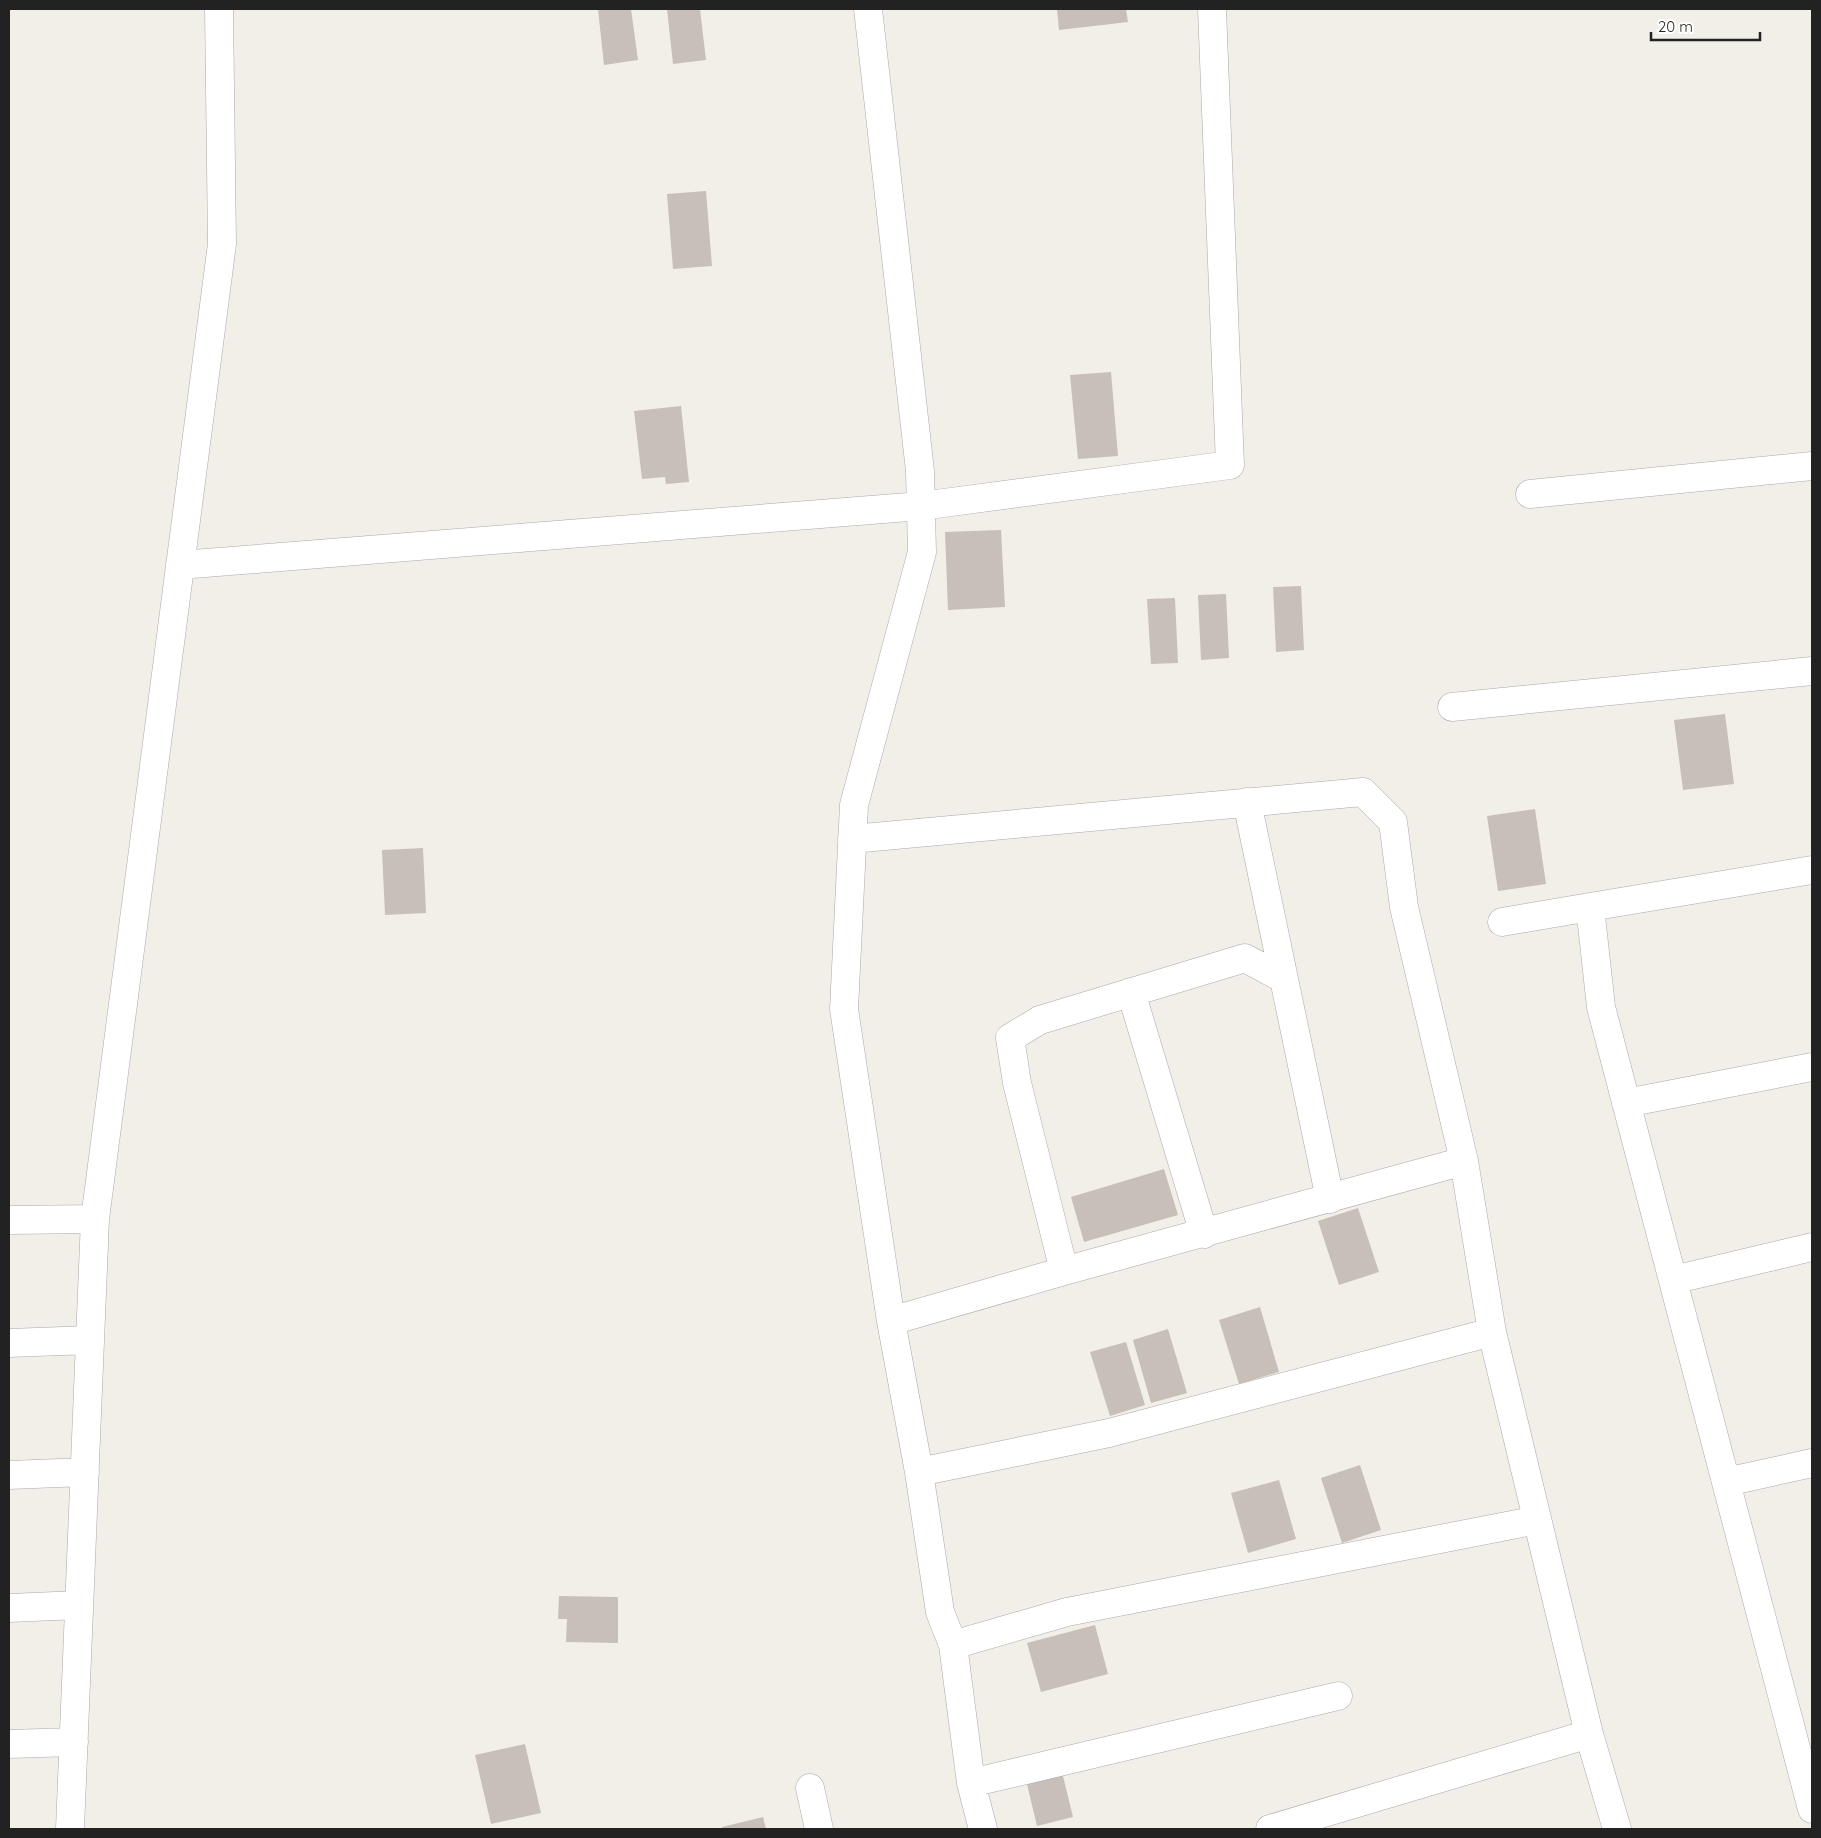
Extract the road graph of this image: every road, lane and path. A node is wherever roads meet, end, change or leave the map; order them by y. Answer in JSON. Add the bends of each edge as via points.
{"nodes":[{"id":1,"x":220,"y":9,"type":"edge"},
{"id":2,"x":868,"y":9,"type":"edge"},
{"id":3,"x":1212,"y":9,"type":"edge"},
{"id":4,"x":1812,"y":466,"type":"edge"},
{"id":5,"x":1530,"y":494,"type":"dead end"},
{"id":6,"x":921,"y":506,"type":"junction"},
{"id":7,"x":180,"y":565,"type":"junction"},
{"id":8,"x":1812,"y":671,"type":"edge"},
{"id":9,"x":1452,"y":707,"type":"dead end"},
{"id":10,"x":1247,"y":802,"type":"junction"},
{"id":11,"x":852,"y":839,"type":"junction"},
{"id":12,"x":1812,"y":870,"type":"edge"},
{"id":13,"x":1590,"y":906,"type":"junction"},
{"id":14,"x":1502,"y":922,"type":"dead end"},
{"id":15,"x":1284,"y":979,"type":"junction"},
{"id":16,"x":1131,"y":992,"type":"junction"},
{"id":17,"x":1812,"y":1067,"type":"edge"},
{"id":18,"x":1626,"y":1103,"type":"junction"},
{"id":19,"x":1464,"y":1162,"type":"junction"},
{"id":20,"x":1330,"y":1199,"type":"junction"},
{"id":21,"x":95,"y":1218,"type":"junction"},
{"id":22,"x":9,"y":1220,"type":"edge"},
{"id":23,"x":1204,"y":1234,"type":"junction"},
{"id":24,"x":1812,"y":1247,"type":"edge"},
{"id":25,"x":1064,"y":1271,"type":"junction"},
{"id":26,"x":1673,"y":1280,"type":"junction"},
{"id":27,"x":891,"y":1321,"type":"junction"},
{"id":28,"x":1492,"y":1332,"type":"junction"},
{"id":29,"x":90,"y":1340,"type":"junction"},
{"id":30,"x":9,"y":1343,"type":"edge"},
{"id":31,"x":1812,"y":1463,"type":"edge"},
{"id":32,"x":85,"y":1472,"type":"junction"},
{"id":33,"x":919,"y":1472,"type":"junction"},
{"id":34,"x":9,"y":1476,"type":"edge"},
{"id":35,"x":1726,"y":1482,"type":"junction"},
{"id":36,"x":1538,"y":1520,"type":"junction"},
{"id":37,"x":79,"y":1605,"type":"junction"},
{"id":38,"x":9,"y":1608,"type":"edge"},
{"id":39,"x":953,"y":1645,"type":"junction"},
{"id":40,"x":1338,"y":1696,"type":"dead end"},
{"id":41,"x":1589,"y":1734,"type":"junction"},
{"id":42,"x":74,"y":1742,"type":"junction"},
{"id":43,"x":9,"y":1744,"type":"edge"},
{"id":44,"x":971,"y":1783,"type":"junction"},
{"id":45,"x":810,"y":1788,"type":"dead end"},
{"id":46,"x":1812,"y":1809,"type":"edge"},
{"id":47,"x":70,"y":1829,"type":"edge"},
{"id":48,"x":819,"y":1829,"type":"edge"},
{"id":49,"x":983,"y":1829,"type":"edge"},
{"id":50,"x":1270,"y":1829,"type":"edge"},
{"id":51,"x":1617,"y":1829,"type":"edge"}],
"edges":[{"from":1,"to":7,"type":"street","via":[[222,244]]},
{"from":2,"to":6,"type":"street","via":[[920,471]]},
{"from":3,"to":6,"type":"street","via":[[1230,465]]},
{"from":4,"to":5,"type":"street"},
{"from":6,"to":7,"type":"street"},
{"from":6,"to":11,"type":"street","via":[[922,552],[854,805]]},
{"from":7,"to":21,"type":"street"},
{"from":8,"to":9,"type":"street"},
{"from":10,"to":11,"type":"street"},
{"from":10,"to":15,"type":"street"},
{"from":10,"to":19,"type":"street","via":[[1363,792],[1393,822],[1404,907]]},
{"from":11,"to":27,"type":"street","via":[[844,1008]]},
{"from":12,"to":13,"type":"street"},
{"from":13,"to":14,"type":"street"},
{"from":13,"to":18,"type":"street","via":[[1601,1007]]},
{"from":15,"to":16,"type":"street","via":[[1245,958]]},
{"from":15,"to":20,"type":"street"},
{"from":16,"to":23,"type":"street"},
{"from":16,"to":25,"type":"street","via":[[1040,1020],[1010,1038],[1017,1083]]},
{"from":17,"to":18,"type":"street"},
{"from":18,"to":26,"type":"street"},
{"from":19,"to":20,"type":"street"},
{"from":19,"to":28,"type":"street"},
{"from":20,"to":23,"type":"street"},
{"from":21,"to":22,"type":"street"},
{"from":21,"to":29,"type":"street"},
{"from":23,"to":25,"type":"street"},
{"from":24,"to":26,"type":"street"},
{"from":25,"to":27,"type":"street"},
{"from":26,"to":35,"type":"street"},
{"from":27,"to":33,"type":"street"},
{"from":28,"to":33,"type":"street","via":[[1109,1433]]},
{"from":28,"to":36,"type":"street"},
{"from":29,"to":30,"type":"street"},
{"from":29,"to":32,"type":"street"},
{"from":31,"to":35,"type":"street"},
{"from":32,"to":34,"type":"street"},
{"from":32,"to":37,"type":"street"},
{"from":33,"to":39,"type":"street","via":[[940,1612]]},
{"from":35,"to":46,"type":"street"},
{"from":36,"to":39,"type":"street","via":[[1067,1612]]},
{"from":36,"to":41,"type":"street"},
{"from":37,"to":38,"type":"street"},
{"from":37,"to":42,"type":"street"},
{"from":39,"to":44,"type":"street"},
{"from":40,"to":44,"type":"street"},
{"from":41,"to":50,"type":"street"},
{"from":41,"to":51,"type":"street"},
{"from":42,"to":43,"type":"street"},
{"from":42,"to":47,"type":"street"},
{"from":44,"to":49,"type":"street"},
{"from":45,"to":48,"type":"street"}]}
